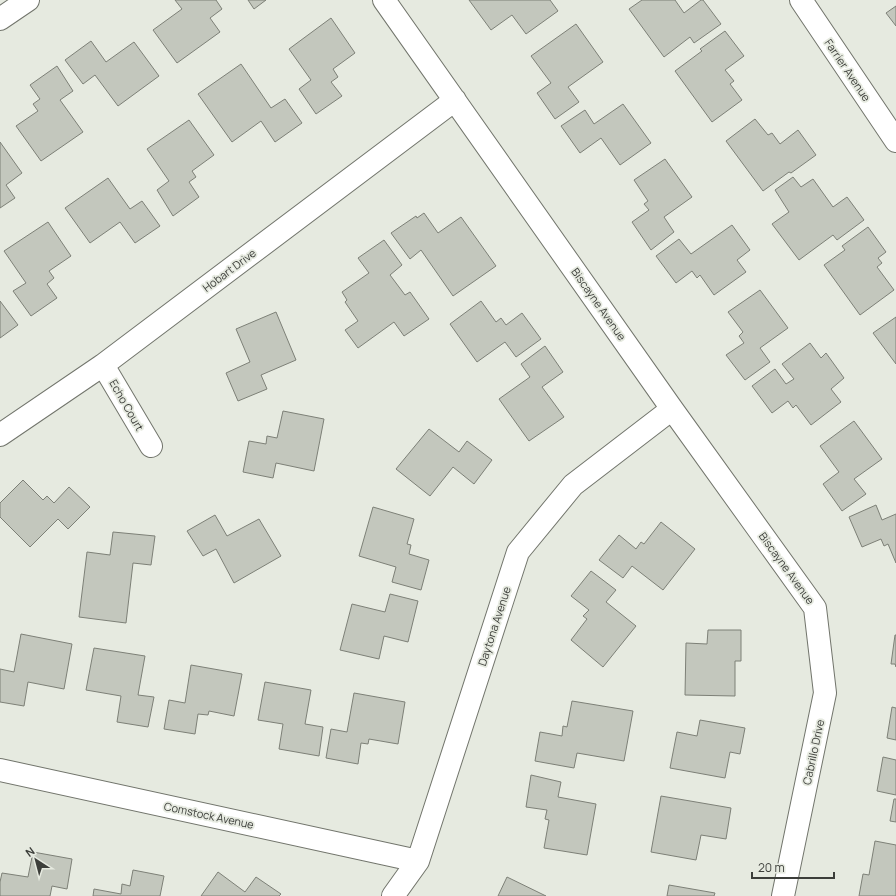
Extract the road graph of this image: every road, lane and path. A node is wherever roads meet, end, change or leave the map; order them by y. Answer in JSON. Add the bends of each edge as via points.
{"nodes":[{"id":1,"x":28,"y":0,"type":"edge"},
{"id":2,"x":384,"y":0,"type":"edge"},
{"id":3,"x":801,"y":0,"type":"edge"},
{"id":4,"x":0,"y":19,"type":"edge"},
{"id":5,"x":455,"y":100,"type":"junction"},
{"id":6,"x":896,"y":140,"type":"edge"},
{"id":7,"x":103,"y":365,"type":"junction"},
{"id":8,"x":672,"y":409,"type":"junction"},
{"id":9,"x":0,"y":435,"type":"edge"},
{"id":10,"x":151,"y":446,"type":"dead end"},
{"id":11,"x":815,"y":608,"type":"joint"},
{"id":12,"x":0,"y":770,"type":"edge"},
{"id":13,"x":418,"y":861,"type":"junction"},
{"id":14,"x":393,"y":896,"type":"edge"},
{"id":15,"x":783,"y":896,"type":"edge"}],
"edges":[{"from":1,"to":4,"type":"street"},
{"from":2,"to":5,"type":"street","name":"Biscayne Avenue"},
{"from":3,"to":6,"type":"street","name":"Farrier Avenue"},
{"from":5,"to":7,"type":"street","name":"Hobart Drive"},
{"from":5,"to":8,"type":"street","name":"Biscayne Avenue"},
{"from":7,"to":9,"type":"street","name":"Hobart Drive"},
{"from":7,"to":10,"type":"street","name":"Echo Court"},
{"from":8,"to":11,"type":"street","name":"Biscayne Avenue"},
{"from":8,"to":13,"type":"street","name":"Daytona Avenue","via":[[573,485],[518,552]]},
{"from":11,"to":15,"type":"street","name":"Cabrillo Drive","via":[[825,693]]},
{"from":12,"to":13,"type":"street","name":"Comstock Avenue"},
{"from":13,"to":14,"type":"street","name":"Daytona Avenue"}]}
